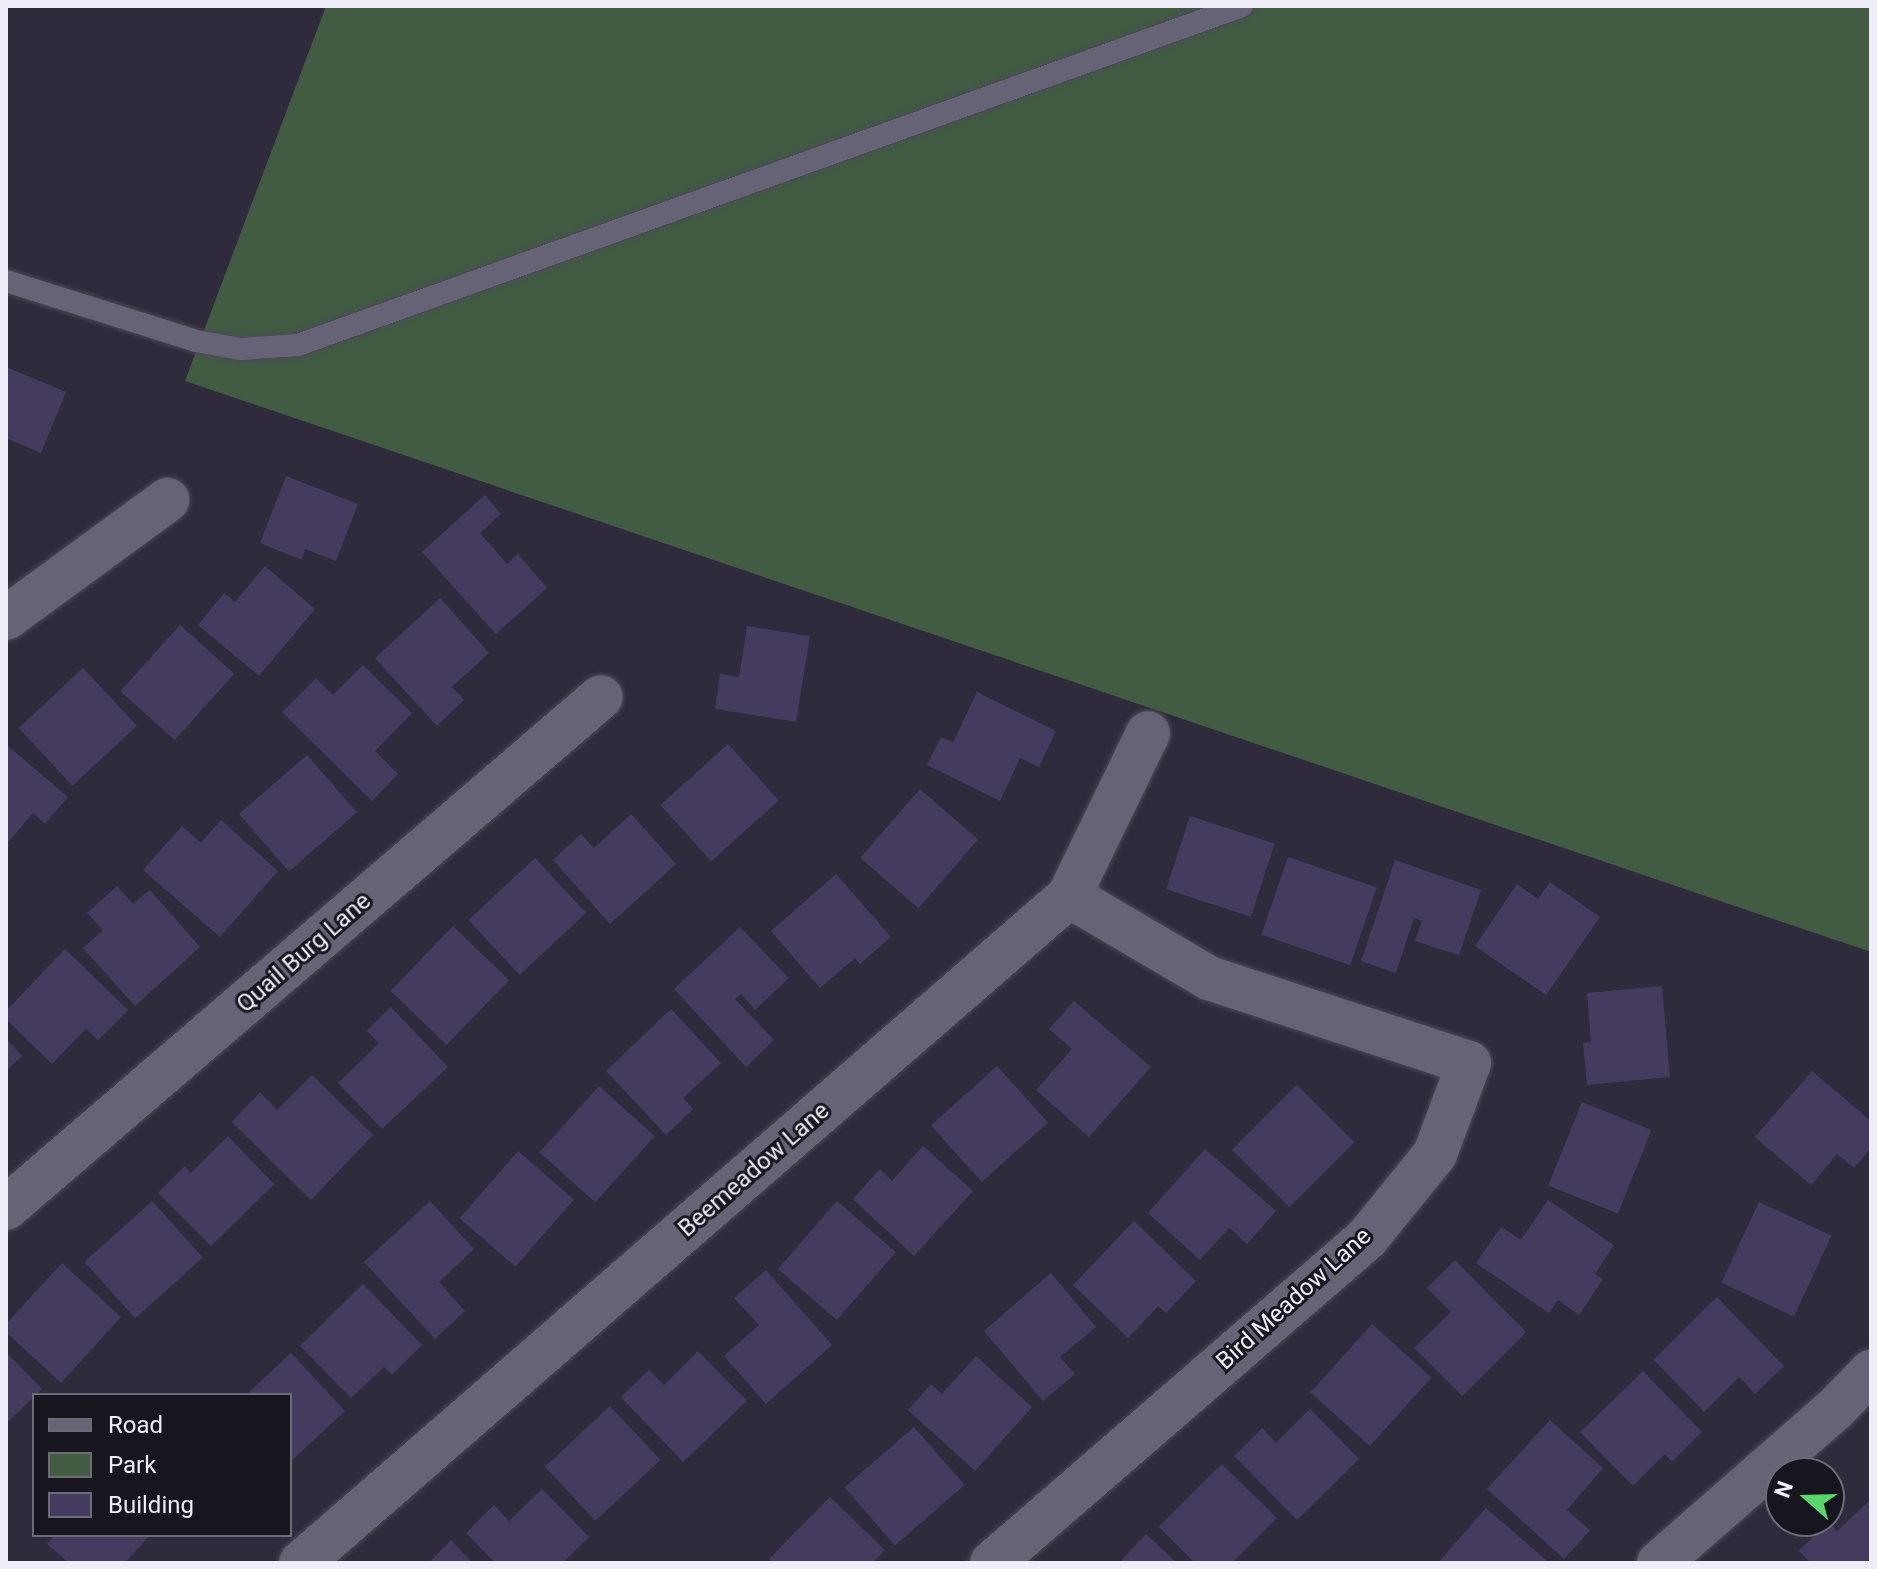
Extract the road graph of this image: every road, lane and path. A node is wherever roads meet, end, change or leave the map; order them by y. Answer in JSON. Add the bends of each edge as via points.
{"nodes":[{"id":1,"x":1242,"y":6,"type":"edge"},
{"id":2,"x":6,"y":281,"type":"edge"},
{"id":3,"x":167,"y":500,"type":"dead end"},
{"id":4,"x":6,"y":618,"type":"edge"},
{"id":5,"x":601,"y":697,"type":"dead end"},
{"id":6,"x":1148,"y":733,"type":"dead end"},
{"id":7,"x":1069,"y":896,"type":"junction"},
{"id":8,"x":6,"y":1208,"type":"edge"},
{"id":9,"x":1871,"y":1372,"type":"edge"},
{"id":10,"x":301,"y":1563,"type":"edge"},
{"id":11,"x":992,"y":1563,"type":"edge"},
{"id":12,"x":1659,"y":1563,"type":"edge"}],
"edges":[{"from":1,"to":2,"type":"lane","via":[[298,345],[241,349],[196,341]]},
{"from":3,"to":4,"type":"street"},
{"from":5,"to":8,"type":"street","name":"Quail Burg Lane"},
{"from":6,"to":7,"type":"street","name":"Beemeadow Lane"},
{"from":7,"to":10,"type":"street","name":"Beemeadow Lane"},
{"from":7,"to":11,"type":"street","name":"Bird Meadow Lane","via":[[1209,978],[1469,1063],[1435,1154],[1367,1238]]},
{"from":9,"to":12,"type":"street"}]}
